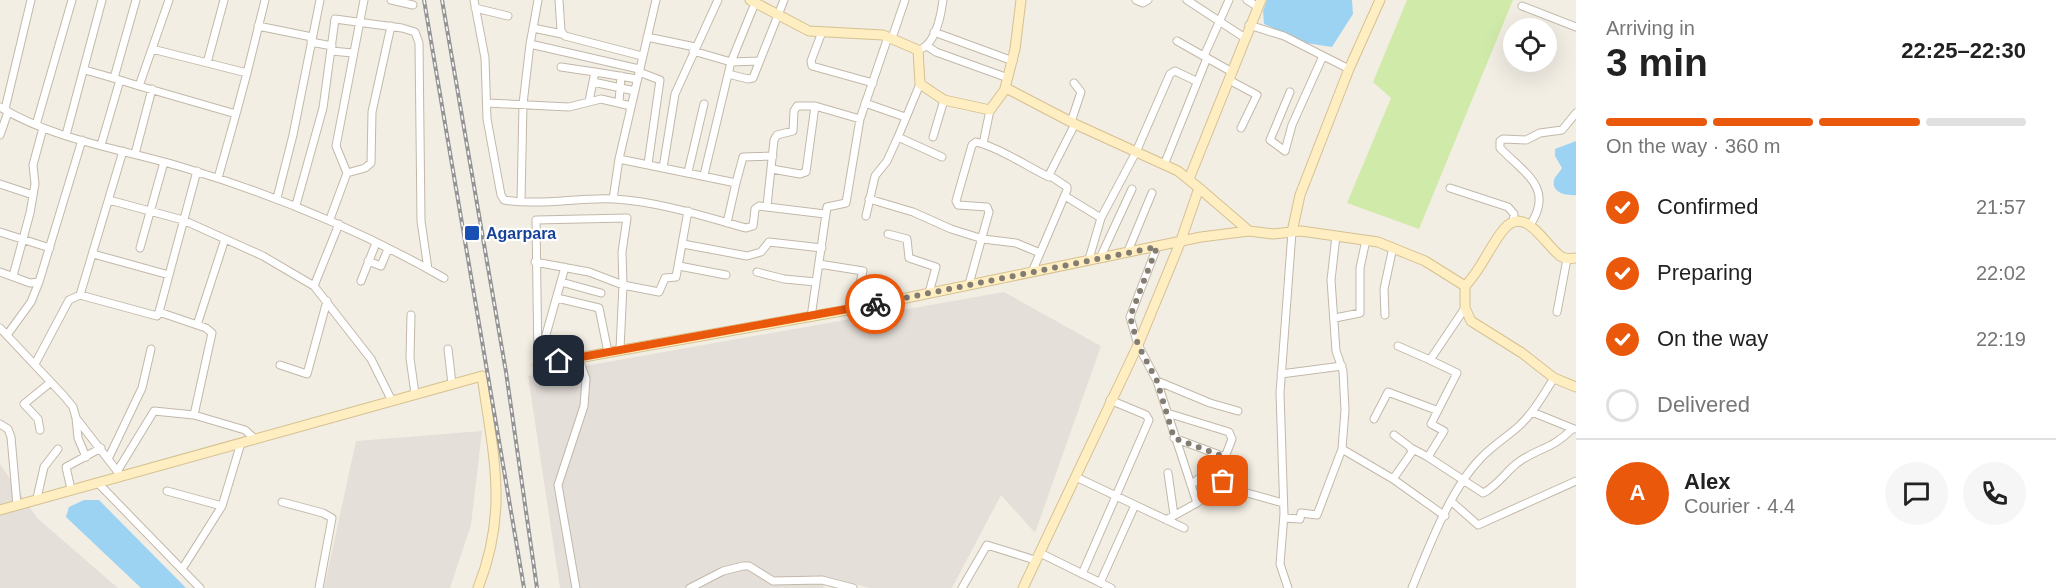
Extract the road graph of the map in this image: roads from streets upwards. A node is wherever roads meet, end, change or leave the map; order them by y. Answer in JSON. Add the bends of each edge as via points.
{"nodes":[{"id":1,"x":31,"y":0,"type":"edge"},
{"id":2,"x":72,"y":0,"type":"edge"},
{"id":3,"x":102,"y":0,"type":"edge"},
{"id":4,"x":136,"y":0,"type":"edge"},
{"id":5,"x":169,"y":0,"type":"edge"},
{"id":6,"x":224,"y":0,"type":"edge"},
{"id":7,"x":265,"y":0,"type":"edge"},
{"id":8,"x":320,"y":0,"type":"edge"},
{"id":9,"x":364,"y":0,"type":"edge"},
{"id":10,"x":391,"y":0,"type":"edge"},
{"id":11,"x":538,"y":0,"type":"edge"},
{"id":12,"x":559,"y":0,"type":"edge"},
{"id":13,"x":656,"y":0,"type":"edge"},
{"id":14,"x":718,"y":0,"type":"edge"},
{"id":15,"x":784,"y":0,"type":"edge"},
{"id":16,"x":905,"y":0,"type":"edge"},
{"id":17,"x":943,"y":0,"type":"edge"},
{"id":18,"x":1021,"y":0,"type":"edge"},
{"id":19,"x":1136,"y":0,"type":"edge"},
{"id":20,"x":1148,"y":0,"type":"edge"},
{"id":21,"x":1187,"y":0,"type":"edge"},
{"id":22,"x":1229,"y":0,"type":"edge"},
{"id":23,"x":1247,"y":0,"type":"edge"},
{"id":24,"x":753,"y":1,"type":"edge"},
{"id":25,"x":1376,"y":1,"type":"edge"},
{"id":26,"x":1259,"y":3,"type":"edge"},
{"id":27,"x":413,"y":4,"type":"dead end"},
{"id":28,"x":475,"y":4,"type":"edge"},
{"id":29,"x":1522,"y":6,"type":"dead end"},
{"id":30,"x":508,"y":16,"type":"dead end"},
{"id":31,"x":778,"y":16,"type":"junction"},
{"id":32,"x":360,"y":22,"type":"junction"},
{"id":33,"x":1220,"y":23,"type":"junction"},
{"id":34,"x":1250,"y":25,"type":"junction"},
{"id":35,"x":258,"y":26,"type":"junction"},
{"id":36,"x":392,"y":26,"type":"junction"},
{"id":37,"x":1576,"y":27,"type":"edge"},
{"id":38,"x":533,"y":28,"type":"junction"},
{"id":39,"x":822,"y":32,"type":"junction"},
{"id":40,"x":934,"y":32,"type":"junction"},
{"id":41,"x":562,"y":34,"type":"junction"},
{"id":42,"x":647,"y":37,"type":"junction"},
{"id":43,"x":890,"y":37,"type":"junction"},
{"id":44,"x":1245,"y":38,"type":"junction"},
{"id":45,"x":312,"y":39,"type":"junction"},
{"id":46,"x":1177,"y":41,"type":"dead end"},
{"id":47,"x":530,"y":44,"type":"junction"},
{"id":48,"x":332,"y":48,"type":"junction"},
{"id":49,"x":922,"y":48,"type":"junction"},
{"id":50,"x":152,"y":49,"type":"junction"},
{"id":51,"x":694,"y":49,"type":"junction"},
{"id":52,"x":353,"y":53,"type":"junction"},
{"id":53,"x":642,"y":56,"type":"junction"},
{"id":54,"x":1323,"y":56,"type":"junction"},
{"id":55,"x":1205,"y":57,"type":"junction"},
{"id":56,"x":759,"y":61,"type":"junction"},
{"id":57,"x":1013,"y":61,"type":"junction"},
{"id":58,"x":731,"y":62,"type":"junction"},
{"id":59,"x":207,"y":63,"type":"junction"},
{"id":60,"x":561,"y":67,"type":"dead end"},
{"id":61,"x":1349,"y":69,"type":"junction"},
{"id":62,"x":85,"y":70,"type":"junction"},
{"id":63,"x":595,"y":72,"type":"junction"},
{"id":64,"x":247,"y":73,"type":"junction"},
{"id":65,"x":638,"y":73,"type":"junction"},
{"id":66,"x":728,"y":74,"type":"junction"},
{"id":67,"x":621,"y":76,"type":"junction"},
{"id":68,"x":1230,"y":76,"type":"junction"},
{"id":69,"x":1008,"y":78,"type":"junction"},
{"id":70,"x":117,"y":79,"type":"junction"},
{"id":71,"x":1196,"y":81,"type":"junction"},
{"id":72,"x":593,"y":82,"type":"junction"},
{"id":73,"x":1074,"y":82,"type":"dead end"},
{"id":74,"x":873,"y":83,"type":"junction"},
{"id":75,"x":920,"y":84,"type":"junction"},
{"id":76,"x":139,"y":86,"type":"junction"},
{"id":77,"x":621,"y":88,"type":"junction"},
{"id":78,"x":1005,"y":88,"type":"junction"},
{"id":79,"x":152,"y":89,"type":"junction"},
{"id":80,"x":635,"y":91,"type":"junction"},
{"id":81,"x":1290,"y":92,"type":"dead end"},
{"id":82,"x":944,"y":100,"type":"junction"},
{"id":83,"x":589,"y":101,"type":"junction"},
{"id":84,"x":619,"y":102,"type":"junction"},
{"id":85,"x":487,"y":103,"type":"junction"},
{"id":86,"x":523,"y":104,"type":"junction"},
{"id":87,"x":704,"y":104,"type":"dead end"},
{"id":88,"x":865,"y":104,"type":"junction"},
{"id":89,"x":1284,"y":105,"type":"junction"},
{"id":90,"x":631,"y":106,"type":"junction"},
{"id":91,"x":815,"y":106,"type":"junction"},
{"id":92,"x":4,"y":109,"type":"edge"},
{"id":93,"x":990,"y":110,"type":"junction"},
{"id":94,"x":1298,"y":111,"type":"junction"},
{"id":95,"x":236,"y":114,"type":"junction"},
{"id":96,"x":1576,"y":115,"type":"edge"},
{"id":97,"x":905,"y":117,"type":"junction"},
{"id":98,"x":860,"y":118,"type":"junction"},
{"id":99,"x":1073,"y":123,"type":"junction"},
{"id":100,"x":40,"y":126,"type":"junction"},
{"id":101,"x":1241,"y":128,"type":"dead end"},
{"id":102,"x":0,"y":135,"type":"edge"},
{"id":103,"x":66,"y":135,"type":"junction"},
{"id":104,"x":898,"y":137,"type":"junction"},
{"id":105,"x":933,"y":137,"type":"dead end"},
{"id":106,"x":82,"y":141,"type":"junction"},
{"id":107,"x":984,"y":144,"type":"junction"},
{"id":108,"x":101,"y":145,"type":"junction"},
{"id":109,"x":123,"y":152,"type":"junction"},
{"id":110,"x":1136,"y":152,"type":"junction"},
{"id":111,"x":135,"y":154,"type":"junction"},
{"id":112,"x":773,"y":156,"type":"junction"},
{"id":113,"x":942,"y":157,"type":"dead end"},
{"id":114,"x":619,"y":159,"type":"junction"},
{"id":115,"x":164,"y":162,"type":"junction"},
{"id":116,"x":648,"y":164,"type":"junction"},
{"id":117,"x":1164,"y":165,"type":"junction"},
{"id":118,"x":663,"y":168,"type":"junction"},
{"id":119,"x":772,"y":169,"type":"junction"},
{"id":120,"x":197,"y":171,"type":"junction"},
{"id":121,"x":688,"y":172,"type":"junction"},
{"id":122,"x":347,"y":173,"type":"junction"},
{"id":123,"x":704,"y":175,"type":"junction"},
{"id":124,"x":1049,"y":177,"type":"junction"},
{"id":125,"x":218,"y":178,"type":"junction"},
{"id":126,"x":1189,"y":179,"type":"junction"},
{"id":127,"x":736,"y":183,"type":"junction"},
{"id":128,"x":0,"y":184,"type":"edge"},
{"id":129,"x":1199,"y":188,"type":"junction"},
{"id":130,"x":1450,"y":188,"type":"dead end"},
{"id":131,"x":1132,"y":189,"type":"dead end"},
{"id":132,"x":1152,"y":193,"type":"dead end"},
{"id":133,"x":33,"y":195,"type":"junction"},
{"id":134,"x":1065,"y":196,"type":"junction"},
{"id":135,"x":277,"y":198,"type":"junction"},
{"id":136,"x":613,"y":199,"type":"junction"},
{"id":137,"x":869,"y":199,"type":"junction"},
{"id":138,"x":109,"y":200,"type":"junction"},
{"id":139,"x":521,"y":201,"type":"junction"},
{"id":140,"x":296,"y":205,"type":"junction"},
{"id":141,"x":767,"y":206,"type":"junction"},
{"id":142,"x":150,"y":211,"type":"junction"},
{"id":143,"x":688,"y":211,"type":"junction"},
{"id":144,"x":825,"y":214,"type":"junction"},
{"id":145,"x":866,"y":216,"type":"dead end"},
{"id":146,"x":1101,"y":218,"type":"junction"},
{"id":147,"x":330,"y":219,"type":"junction"},
{"id":148,"x":183,"y":220,"type":"junction"},
{"id":149,"x":727,"y":223,"type":"junction"},
{"id":150,"x":1514,"y":223,"type":"junction"},
{"id":151,"x":339,"y":224,"type":"junction"},
{"id":152,"x":1530,"y":225,"type":"junction"},
{"id":153,"x":1250,"y":231,"type":"junction"},
{"id":154,"x":0,"y":232,"type":"edge"},
{"id":155,"x":1292,"y":232,"type":"junction"},
{"id":156,"x":888,"y":234,"type":"dead end"},
{"id":157,"x":1336,"y":236,"type":"junction"},
{"id":158,"x":225,"y":239,"type":"junction"},
{"id":159,"x":982,"y":239,"type":"junction"},
{"id":160,"x":24,"y":240,"type":"junction"},
{"id":161,"x":1366,"y":240,"type":"junction"},
{"id":162,"x":376,"y":243,"type":"junction"},
{"id":163,"x":1180,"y":243,"type":"junction"},
{"id":164,"x":683,"y":244,"type":"junction"},
{"id":165,"x":1157,"y":247,"type":"junction"},
{"id":166,"x":1393,"y":247,"type":"junction"},
{"id":167,"x":50,"y":248,"type":"junction"},
{"id":168,"x":140,"y":248,"type":"dead end"},
{"id":169,"x":822,"y":248,"type":"junction"},
{"id":170,"x":388,"y":249,"type":"junction"},
{"id":171,"x":1128,"y":251,"type":"junction"},
{"id":172,"x":1040,"y":252,"type":"junction"},
{"id":173,"x":93,"y":254,"type":"junction"},
{"id":174,"x":1101,"y":256,"type":"junction"},
{"id":175,"x":1572,"y":258,"type":"edge"},
{"id":176,"x":1089,"y":259,"type":"junction"},
{"id":177,"x":368,"y":261,"type":"junction"},
{"id":178,"x":535,"y":262,"type":"junction"},
{"id":179,"x":819,"y":264,"type":"junction"},
{"id":180,"x":565,"y":267,"type":"junction"},
{"id":181,"x":679,"y":267,"type":"junction"},
{"id":182,"x":428,"y":269,"type":"junction"},
{"id":183,"x":0,"y":272,"type":"edge"},
{"id":184,"x":757,"y":272,"type":"dead end"},
{"id":185,"x":1032,"y":272,"type":"junction"},
{"id":186,"x":169,"y":275,"type":"junction"},
{"id":187,"x":726,"y":275,"type":"dead end"},
{"id":188,"x":13,"y":276,"type":"junction"},
{"id":189,"x":444,"y":278,"type":"dead end"},
{"id":190,"x":361,"y":281,"type":"dead end"},
{"id":191,"x":39,"y":282,"type":"junction"},
{"id":192,"x":561,"y":282,"type":"junction"},
{"id":193,"x":816,"y":282,"type":"junction"},
{"id":194,"x":969,"y":284,"type":"junction"},
{"id":195,"x":623,"y":285,"type":"junction"},
{"id":196,"x":314,"y":286,"type":"junction"},
{"id":197,"x":1465,"y":286,"type":"junction"},
{"id":198,"x":601,"y":293,"type":"dead end"},
{"id":199,"x":929,"y":293,"type":"junction"},
{"id":200,"x":80,"y":295,"type":"junction"},
{"id":201,"x":557,"y":298,"type":"junction"},
{"id":202,"x":327,"y":301,"type":"junction"},
{"id":203,"x":1465,"y":308,"type":"junction"},
{"id":204,"x":853,"y":309,"type":"junction"},
{"id":205,"x":159,"y":312,"type":"junction"},
{"id":206,"x":1557,"y":312,"type":"dead end"},
{"id":207,"x":411,"y":315,"type":"dead end"},
{"id":208,"x":1385,"y":315,"type":"dead end"},
{"id":209,"x":811,"y":317,"type":"junction"},
{"id":210,"x":1335,"y":318,"type":"junction"},
{"id":211,"x":197,"y":325,"type":"junction"},
{"id":212,"x":0,"y":328,"type":"edge"},
{"id":213,"x":7,"y":335,"type":"junction"},
{"id":214,"x":1138,"y":345,"type":"junction"},
{"id":215,"x":1398,"y":346,"type":"dead end"},
{"id":216,"x":151,"y":349,"type":"dead end"},
{"id":217,"x":448,"y":349,"type":"dead end"},
{"id":218,"x":620,"y":349,"type":"junction"},
{"id":219,"x":608,"y":352,"type":"junction"},
{"id":220,"x":578,"y":357,"type":"junction"},
{"id":221,"x":1430,"y":360,"type":"junction"},
{"id":222,"x":538,"y":361,"type":"junction"},
{"id":223,"x":35,"y":364,"type":"junction"},
{"id":224,"x":280,"y":365,"type":"dead end"},
{"id":225,"x":1342,"y":366,"type":"junction"},
{"id":226,"x":1281,"y":374,"type":"junction"},
{"id":227,"x":1554,"y":378,"type":"junction"},
{"id":228,"x":1157,"y":381,"type":"junction"},
{"id":229,"x":51,"y":382,"type":"junction"},
{"id":230,"x":452,"y":384,"type":"junction"},
{"id":231,"x":1576,"y":387,"type":"edge"},
{"id":232,"x":415,"y":394,"type":"junction"},
{"id":233,"x":1110,"y":400,"type":"junction"},
{"id":234,"x":392,"y":401,"type":"junction"},
{"id":235,"x":1436,"y":410,"type":"junction"},
{"id":236,"x":1238,"y":411,"type":"dead end"},
{"id":237,"x":1532,"y":412,"type":"junction"},
{"id":238,"x":1167,"y":413,"type":"junction"},
{"id":239,"x":194,"y":415,"type":"junction"},
{"id":240,"x":76,"y":418,"type":"junction"},
{"id":241,"x":1374,"y":419,"type":"dead end"},
{"id":242,"x":0,"y":424,"type":"edge"},
{"id":243,"x":1574,"y":429,"type":"edge"},
{"id":244,"x":40,"y":430,"type":"dead end"},
{"id":245,"x":1394,"y":435,"type":"dead end"},
{"id":246,"x":1174,"y":438,"type":"junction"},
{"id":247,"x":255,"y":439,"type":"junction"},
{"id":248,"x":241,"y":443,"type":"junction"},
{"id":249,"x":58,"y":448,"type":"dead end"},
{"id":250,"x":101,"y":448,"type":"junction"},
{"id":251,"x":1412,"y":448,"type":"junction"},
{"id":252,"x":1342,"y":449,"type":"junction"},
{"id":253,"x":86,"y":457,"type":"junction"},
{"id":254,"x":109,"y":457,"type":"junction"},
{"id":255,"x":1225,"y":457,"type":"junction"},
{"id":256,"x":1428,"y":457,"type":"junction"},
{"id":257,"x":1212,"y":468,"type":"junction"},
{"id":258,"x":119,"y":473,"type":"junction"},
{"id":259,"x":1168,"y":473,"type":"dead end"},
{"id":260,"x":1076,"y":477,"type":"junction"},
{"id":261,"x":1393,"y":479,"type":"junction"},
{"id":262,"x":1464,"y":480,"type":"junction"},
{"id":263,"x":1223,"y":481,"type":"junction"},
{"id":264,"x":1576,"y":481,"type":"edge"},
{"id":265,"x":98,"y":483,"type":"junction"},
{"id":266,"x":1191,"y":485,"type":"junction"},
{"id":267,"x":71,"y":489,"type":"junction"},
{"id":268,"x":167,"y":491,"type":"dead end"},
{"id":269,"x":1115,"y":496,"type":"junction"},
{"id":270,"x":37,"y":498,"type":"junction"},
{"id":271,"x":282,"y":502,"type":"dead end"},
{"id":272,"x":1197,"y":502,"type":"junction"},
{"id":273,"x":1452,"y":502,"type":"junction"},
{"id":274,"x":1283,"y":503,"type":"junction"},
{"id":275,"x":17,"y":504,"type":"junction"},
{"id":276,"x":1135,"y":505,"type":"junction"},
{"id":277,"x":222,"y":506,"type":"junction"},
{"id":278,"x":0,"y":510,"type":"edge"},
{"id":279,"x":1174,"y":515,"type":"junction"},
{"id":280,"x":1445,"y":516,"type":"junction"},
{"id":281,"x":1284,"y":518,"type":"junction"},
{"id":282,"x":1166,"y":520,"type":"junction"},
{"id":283,"x":1184,"y":528,"type":"dead end"},
{"id":284,"x":1037,"y":557,"type":"junction"},
{"id":285,"x":184,"y":566,"type":"dead end"},
{"id":286,"x":1082,"y":574,"type":"junction"},
{"id":287,"x":807,"y":579,"type":"junction"},
{"id":288,"x":1100,"y":583,"type":"junction"},
{"id":289,"x":200,"y":588,"type":"edge"},
{"id":290,"x":319,"y":588,"type":"edge"},
{"id":291,"x":478,"y":588,"type":"edge"},
{"id":292,"x":576,"y":588,"type":"edge"},
{"id":293,"x":690,"y":588,"type":"edge"},
{"id":294,"x":802,"y":588,"type":"edge"},
{"id":295,"x":853,"y":588,"type":"edge"},
{"id":296,"x":962,"y":588,"type":"edge"},
{"id":297,"x":1023,"y":588,"type":"edge"},
{"id":298,"x":1111,"y":588,"type":"edge"},
{"id":299,"x":1288,"y":588,"type":"edge"},
{"id":300,"x":1412,"y":588,"type":"edge"}],
"edges":[{"from":1,"to":92,"type":"street"},
{"from":2,"to":100,"type":"street"},
{"from":3,"to":62,"type":"street"},
{"from":4,"to":70,"type":"street"},
{"from":5,"to":50,"type":"street"},
{"from":6,"to":59,"type":"street"},
{"from":7,"to":35,"type":"street"},
{"from":8,"to":45,"type":"street"},
{"from":9,"to":32,"type":"street"},
{"from":10,"to":27,"type":"street"},
{"from":11,"to":38,"type":"street"},
{"from":12,"to":41,"type":"street"},
{"from":13,"to":42,"type":"street"},
{"from":14,"to":51,"type":"street"},
{"from":15,"to":31,"type":"street"},
{"from":16,"to":43,"type":"street"},
{"from":17,"to":40,"type":"street"},
{"from":18,"to":57,"type":"street"},
{"from":19,"to":20,"type":"street"},
{"from":21,"to":33,"type":"street"},
{"from":22,"to":33,"type":"street"},
{"from":23,"to":26,"type":"street"},
{"from":24,"to":31,"type":"street"},
{"from":24,"to":58,"type":"street"},
{"from":25,"to":61,"type":"street"},
{"from":26,"to":34,"type":"street"},
{"from":28,"to":30,"type":"street"},
{"from":28,"to":85,"type":"street","via":[[485,58]]},
{"from":29,"to":37,"type":"street"},
{"from":31,"to":39,"type":"street","via":[[809,31]]},
{"from":31,"to":56,"type":"street"},
{"from":32,"to":36,"type":"street"},
{"from":32,"to":48,"type":"street","via":[[335,19]]},
{"from":32,"to":52,"type":"street"},
{"from":33,"to":44,"type":"street"},
{"from":33,"to":55,"type":"street"},
{"from":34,"to":44,"type":"street"},
{"from":34,"to":54,"type":"street","via":[[1284,36]]},
{"from":35,"to":45,"type":"street"},
{"from":35,"to":64,"type":"street"},
{"from":36,"to":122,"type":"street","via":[[373,104],[370,163]]},
{"from":36,"to":182,"type":"street","via":[[415,32],[419,43],[422,221]]},
{"from":38,"to":41,"type":"street"},
{"from":38,"to":47,"type":"street"},
{"from":39,"to":43,"type":"street"},
{"from":39,"to":74,"type":"street","via":[[812,66]]},
{"from":40,"to":49,"type":"street"},
{"from":40,"to":57,"type":"street"},
{"from":41,"to":53,"type":"street"},
{"from":42,"to":51,"type":"street"},
{"from":42,"to":53,"type":"street"},
{"from":43,"to":49,"type":"street"},
{"from":43,"to":74,"type":"street"},
{"from":44,"to":68,"type":"street"},
{"from":45,"to":48,"type":"street"},
{"from":45,"to":135,"type":"street"},
{"from":46,"to":55,"type":"street"},
{"from":47,"to":65,"type":"street"},
{"from":47,"to":86,"type":"street"},
{"from":48,"to":52,"type":"street"},
{"from":48,"to":140,"type":"street","via":[[323,108]]},
{"from":49,"to":69,"type":"street"},
{"from":49,"to":75,"type":"street"},
{"from":50,"to":59,"type":"street"},
{"from":50,"to":76,"type":"street"},
{"from":51,"to":58,"type":"street"},
{"from":51,"to":118,"type":"street","via":[[672,106]]},
{"from":52,"to":122,"type":"street","via":[[336,146]]},
{"from":53,"to":65,"type":"street"},
{"from":54,"to":61,"type":"street"},
{"from":54,"to":94,"type":"street"},
{"from":55,"to":68,"type":"street"},
{"from":55,"to":71,"type":"street"},
{"from":56,"to":58,"type":"street"},
{"from":56,"to":66,"type":"street","via":[[751,79]]},
{"from":57,"to":69,"type":"street"},
{"from":58,"to":66,"type":"street"},
{"from":59,"to":64,"type":"street"},
{"from":60,"to":63,"type":"street"},
{"from":61,"to":155,"type":"street","via":[[1300,195]]},
{"from":62,"to":70,"type":"street"},
{"from":62,"to":103,"type":"street"},
{"from":63,"to":67,"type":"street"},
{"from":63,"to":72,"type":"street"},
{"from":64,"to":95,"type":"street"},
{"from":65,"to":67,"type":"street"},
{"from":65,"to":80,"type":"street"},
{"from":65,"to":116,"type":"street","via":[[660,80]]},
{"from":66,"to":123,"type":"street"},
{"from":67,"to":77,"type":"street"},
{"from":68,"to":101,"type":"street","via":[[1257,95]]},
{"from":68,"to":126,"type":"street"},
{"from":69,"to":78,"type":"street"},
{"from":70,"to":76,"type":"street"},
{"from":70,"to":108,"type":"street"},
{"from":71,"to":110,"type":"street","via":[[1175,71],[1170,74]]},
{"from":71,"to":117,"type":"street"},
{"from":72,"to":77,"type":"street"},
{"from":72,"to":83,"type":"street"},
{"from":73,"to":99,"type":"street","via":[[1081,90]]},
{"from":74,"to":88,"type":"street"},
{"from":75,"to":82,"type":"street"},
{"from":75,"to":97,"type":"street"},
{"from":76,"to":79,"type":"street"},
{"from":77,"to":80,"type":"street"},
{"from":77,"to":84,"type":"street"},
{"from":78,"to":93,"type":"street"},
{"from":78,"to":99,"type":"street"},
{"from":79,"to":95,"type":"street"},
{"from":79,"to":111,"type":"street"},
{"from":80,"to":90,"type":"street"},
{"from":81,"to":89,"type":"street"},
{"from":82,"to":93,"type":"street"},
{"from":82,"to":105,"type":"street"},
{"from":83,"to":84,"type":"street"},
{"from":83,"to":86,"type":"street","via":[[568,107]]},
{"from":84,"to":90,"type":"street"},
{"from":85,"to":86,"type":"street"},
{"from":85,"to":139,"type":"street","via":[[502,198]]},
{"from":86,"to":139,"type":"street"},
{"from":87,"to":121,"type":"street"},
{"from":88,"to":97,"type":"street"},
{"from":88,"to":98,"type":"street"},
{"from":89,"to":94,"type":"street"},
{"from":89,"to":94,"type":"street","via":[[1270,142],[1285,151]]},
{"from":90,"to":114,"type":"street"},
{"from":91,"to":98,"type":"street"},
{"from":91,"to":112,"type":"street","via":[[795,108],[793,131],[777,135]]},
{"from":91,"to":119,"type":"street","via":[[806,172]]},
{"from":92,"to":100,"type":"street"},
{"from":92,"to":102,"type":"street"},
{"from":93,"to":107,"type":"street"},
{"from":95,"to":125,"type":"street"},
{"from":96,"to":152,"type":"street","via":[[1558,132],[1540,133],[1526,141],[1500,141],[1500,148],[1528,173],[1539,193],[1541,204]]},
{"from":97,"to":104,"type":"street"},
{"from":98,"to":144,"type":"street","via":[[846,203],[828,205]]},
{"from":99,"to":110,"type":"street"},
{"from":99,"to":124,"type":"street"},
{"from":100,"to":103,"type":"street"},
{"from":100,"to":133,"type":"street","via":[[33,165]]},
{"from":103,"to":106,"type":"street"},
{"from":104,"to":113,"type":"street"},
{"from":104,"to":137,"type":"street","via":[[875,176]]},
{"from":106,"to":108,"type":"street"},
{"from":106,"to":167,"type":"street"},
{"from":107,"to":124,"type":"street","via":[[1009,153]]},
{"from":107,"to":159,"type":"street","via":[[972,145],[956,201],[958,205],[989,209]]},
{"from":108,"to":109,"type":"street"},
{"from":109,"to":111,"type":"street"},
{"from":109,"to":138,"type":"street"},
{"from":110,"to":117,"type":"street"},
{"from":110,"to":146,"type":"street"},
{"from":111,"to":115,"type":"street"},
{"from":112,"to":119,"type":"street"},
{"from":112,"to":127,"type":"street","via":[[743,157]]},
{"from":114,"to":116,"type":"street"},
{"from":114,"to":136,"type":"street"},
{"from":115,"to":120,"type":"street"},
{"from":115,"to":142,"type":"street"},
{"from":116,"to":118,"type":"street"},
{"from":117,"to":126,"type":"street"},
{"from":118,"to":121,"type":"street"},
{"from":119,"to":141,"type":"street"},
{"from":120,"to":125,"type":"street"},
{"from":120,"to":148,"type":"street"},
{"from":121,"to":123,"type":"street"},
{"from":122,"to":147,"type":"street"},
{"from":123,"to":127,"type":"street"},
{"from":124,"to":134,"type":"street","via":[[1067,187]]},
{"from":125,"to":135,"type":"street"},
{"from":126,"to":129,"type":"street"},
{"from":127,"to":149,"type":"street"},
{"from":128,"to":133,"type":"street"},
{"from":129,"to":153,"type":"street"},
{"from":129,"to":163,"type":"street"},
{"from":130,"to":150,"type":"street","via":[[1508,207],[1514,214]]},
{"from":131,"to":174,"type":"street"},
{"from":132,"to":171,"type":"street"},
{"from":133,"to":160,"type":"street"},
{"from":134,"to":146,"type":"street"},
{"from":134,"to":172,"type":"street"},
{"from":135,"to":140,"type":"street"},
{"from":136,"to":139,"type":"street"},
{"from":136,"to":143,"type":"street"},
{"from":137,"to":145,"type":"street"},
{"from":137,"to":159,"type":"street"},
{"from":138,"to":142,"type":"street"},
{"from":138,"to":173,"type":"street"},
{"from":140,"to":147,"type":"street"},
{"from":141,"to":144,"type":"street"},
{"from":141,"to":149,"type":"street","via":[[757,207],[750,228]]},
{"from":142,"to":148,"type":"street"},
{"from":142,"to":168,"type":"street"},
{"from":143,"to":149,"type":"street"},
{"from":143,"to":164,"type":"street"},
{"from":144,"to":169,"type":"street"},
{"from":146,"to":176,"type":"street"},
{"from":147,"to":151,"type":"street"},
{"from":148,"to":158,"type":"street"},
{"from":148,"to":186,"type":"street"},
{"from":150,"to":152,"type":"street"},
{"from":150,"to":197,"type":"street","via":[[1504,228]]},
{"from":151,"to":162,"type":"street"},
{"from":151,"to":196,"type":"street"},
{"from":152,"to":175,"type":"street","via":[[1559,255]]},
{"from":153,"to":155,"type":"street"},
{"from":153,"to":163,"type":"street"},
{"from":154,"to":160,"type":"street"},
{"from":155,"to":157,"type":"street"},
{"from":155,"to":226,"type":"street"},
{"from":156,"to":199,"type":"street","via":[[907,239],[909,258],[936,267]]},
{"from":157,"to":161,"type":"street"},
{"from":157,"to":210,"type":"street","via":[[1331,280]]},
{"from":158,"to":196,"type":"street"},
{"from":158,"to":211,"type":"street"},
{"from":159,"to":172,"type":"street","via":[[1016,243]]},
{"from":159,"to":194,"type":"street"},
{"from":160,"to":167,"type":"street"},
{"from":160,"to":188,"type":"street"},
{"from":161,"to":166,"type":"street"},
{"from":161,"to":210,"type":"street","via":[[1360,268],[1360,313]]},
{"from":162,"to":170,"type":"street"},
{"from":162,"to":177,"type":"street"},
{"from":163,"to":165,"type":"street"},
{"from":163,"to":214,"type":"street"},
{"from":164,"to":169,"type":"street","via":[[747,256],[761,252],[769,242]]},
{"from":164,"to":181,"type":"street"},
{"from":165,"to":171,"type":"street"},
{"from":165,"to":214,"type":"street","via":[[1130,311]]},
{"from":166,"to":197,"type":"street"},
{"from":166,"to":208,"type":"street","via":[[1384,289]]},
{"from":167,"to":191,"type":"street"},
{"from":169,"to":179,"type":"street"},
{"from":170,"to":177,"type":"street","via":[[381,266]]},
{"from":170,"to":182,"type":"street"},
{"from":171,"to":174,"type":"street"},
{"from":172,"to":185,"type":"street"},
{"from":173,"to":186,"type":"street"},
{"from":173,"to":200,"type":"street"},
{"from":174,"to":176,"type":"street"},
{"from":175,"to":206,"type":"street"},
{"from":176,"to":185,"type":"street"},
{"from":177,"to":190,"type":"street"},
{"from":178,"to":180,"type":"street"},
{"from":178,"to":195,"type":"street","via":[[536,220],[626,217]]},
{"from":178,"to":222,"type":"street"},
{"from":179,"to":193,"type":"street"},
{"from":179,"to":204,"type":"street","via":[[863,271]]},
{"from":180,"to":192,"type":"street"},
{"from":180,"to":195,"type":"street"},
{"from":181,"to":187,"type":"street"},
{"from":181,"to":195,"type":"street","via":[[676,277],[665,278],[659,292]]},
{"from":182,"to":189,"type":"street"},
{"from":183,"to":188,"type":"street"},
{"from":184,"to":193,"type":"street"},
{"from":185,"to":194,"type":"street"},
{"from":186,"to":205,"type":"street"},
{"from":188,"to":191,"type":"street"},
{"from":191,"to":213,"type":"street","via":[[31,302]]},
{"from":192,"to":198,"type":"street"},
{"from":192,"to":201,"type":"street"},
{"from":193,"to":209,"type":"street"},
{"from":194,"to":199,"type":"street"},
{"from":195,"to":218,"type":"street"},
{"from":196,"to":202,"type":"street"},
{"from":197,"to":203,"type":"street"},
{"from":199,"to":204,"type":"street"},
{"from":200,"to":205,"type":"street","via":[[158,316]]},
{"from":200,"to":223,"type":"street","via":[[69,300]]},
{"from":201,"to":219,"type":"street","via":[[599,308]]},
{"from":201,"to":222,"type":"street"},
{"from":202,"to":224,"type":"street","via":[[307,374]]},
{"from":202,"to":234,"type":"street","via":[[371,359]]},
{"from":203,"to":221,"type":"street"},
{"from":203,"to":227,"type":"street","via":[[1471,321]]},
{"from":204,"to":209,"type":"street"},
{"from":205,"to":211,"type":"street"},
{"from":207,"to":232,"type":"street"},
{"from":209,"to":218,"type":"street"},
{"from":210,"to":225,"type":"street","via":[[1336,351]]},
{"from":211,"to":239,"type":"street","via":[[210,330],[212,335]]},
{"from":212,"to":213,"type":"street"},
{"from":213,"to":223,"type":"street"},
{"from":214,"to":228,"type":"street"},
{"from":214,"to":233,"type":"street"},
{"from":215,"to":221,"type":"street"},
{"from":216,"to":254,"type":"street","via":[[142,388]]},
{"from":217,"to":230,"type":"street"},
{"from":218,"to":219,"type":"street"},
{"from":219,"to":220,"type":"street"},
{"from":220,"to":222,"type":"street"},
{"from":220,"to":292,"type":"street","via":[[586,379],[584,406],[558,484]]},
{"from":221,"to":235,"type":"street","via":[[1457,373]]},
{"from":223,"to":229,"type":"street"},
{"from":225,"to":226,"type":"street"},
{"from":225,"to":252,"type":"street"},
{"from":226,"to":274,"type":"street"},
{"from":227,"to":231,"type":"street"},
{"from":227,"to":237,"type":"street"},
{"from":228,"to":236,"type":"street"},
{"from":228,"to":238,"type":"street"},
{"from":229,"to":240,"type":"street","via":[[70,403]]},
{"from":229,"to":244,"type":"street","via":[[24,404],[38,419]]},
{"from":230,"to":232,"type":"street"},
{"from":230,"to":291,"type":"street","via":[[482,376],[493,453],[496,529]]},
{"from":232,"to":234,"type":"street"},
{"from":233,"to":260,"type":"street"},
{"from":233,"to":269,"type":"street","via":[[1146,415],[1149,420]]},
{"from":234,"to":247,"type":"street"},
{"from":235,"to":241,"type":"street","via":[[1388,392]]},
{"from":235,"to":256,"type":"street","via":[[1431,424],[1444,431]]},
{"from":237,"to":243,"type":"street"},
{"from":237,"to":262,"type":"street","via":[[1480,459]]},
{"from":238,"to":246,"type":"street"},
{"from":238,"to":255,"type":"street","via":[[1229,432],[1232,439]]},
{"from":239,"to":247,"type":"street","via":[[245,430]]},
{"from":239,"to":258,"type":"street","via":[[165,410],[151,413]]},
{"from":240,"to":250,"type":"street"},
{"from":240,"to":253,"type":"street","via":[[78,438]]},
{"from":242,"to":275,"type":"street","via":[[11,437]]},
{"from":243,"to":262,"type":"street","via":[[1552,447],[1516,464],[1486,492]]},
{"from":245,"to":251,"type":"street"},
{"from":246,"to":255,"type":"street"},
{"from":246,"to":266,"type":"street"},
{"from":247,"to":248,"type":"street"},
{"from":248,"to":258,"type":"street"},
{"from":248,"to":277,"type":"street"},
{"from":249,"to":270,"type":"street","via":[[42,471]]},
{"from":250,"to":253,"type":"street"},
{"from":250,"to":254,"type":"street"},
{"from":251,"to":256,"type":"street"},
{"from":251,"to":261,"type":"street"},
{"from":252,"to":261,"type":"street"},
{"from":252,"to":281,"type":"street","via":[[1317,515],[1301,513],[1300,519]]},
{"from":253,"to":267,"type":"street","via":[[65,468]]},
{"from":254,"to":258,"type":"street"},
{"from":255,"to":257,"type":"street"},
{"from":256,"to":262,"type":"street"},
{"from":257,"to":263,"type":"street"},
{"from":257,"to":266,"type":"street"},
{"from":258,"to":265,"type":"street"},
{"from":259,"to":279,"type":"street"},
{"from":260,"to":269,"type":"street"},
{"from":260,"to":284,"type":"street"},
{"from":261,"to":280,"type":"street"},
{"from":262,"to":273,"type":"street"},
{"from":263,"to":272,"type":"street"},
{"from":263,"to":274,"type":"street","via":[[1247,493]]},
{"from":264,"to":273,"type":"street","via":[[1479,525]]},
{"from":265,"to":267,"type":"street"},
{"from":265,"to":289,"type":"street"},
{"from":266,"to":272,"type":"street"},
{"from":267,"to":270,"type":"street"},
{"from":268,"to":277,"type":"street"},
{"from":269,"to":276,"type":"street"},
{"from":269,"to":286,"type":"street"},
{"from":270,"to":275,"type":"street"},
{"from":271,"to":290,"type":"street","via":[[332,518]]},
{"from":272,"to":279,"type":"street"},
{"from":273,"to":280,"type":"street"},
{"from":274,"to":281,"type":"street"},
{"from":275,"to":278,"type":"street"},
{"from":276,"to":282,"type":"street"},
{"from":276,"to":288,"type":"street"},
{"from":277,"to":285,"type":"street"},
{"from":279,"to":282,"type":"street"},
{"from":280,"to":300,"type":"street"},
{"from":281,"to":299,"type":"street","via":[[1280,564]]},
{"from":282,"to":283,"type":"street"},
{"from":284,"to":286,"type":"street"},
{"from":284,"to":296,"type":"street","via":[[987,545]]},
{"from":284,"to":297,"type":"street"},
{"from":286,"to":288,"type":"street"},
{"from":287,"to":293,"type":"street","via":[[773,581],[743,566],[723,571]]},
{"from":287,"to":294,"type":"street"},
{"from":287,"to":295,"type":"street"},
{"from":288,"to":298,"type":"street"}]}
